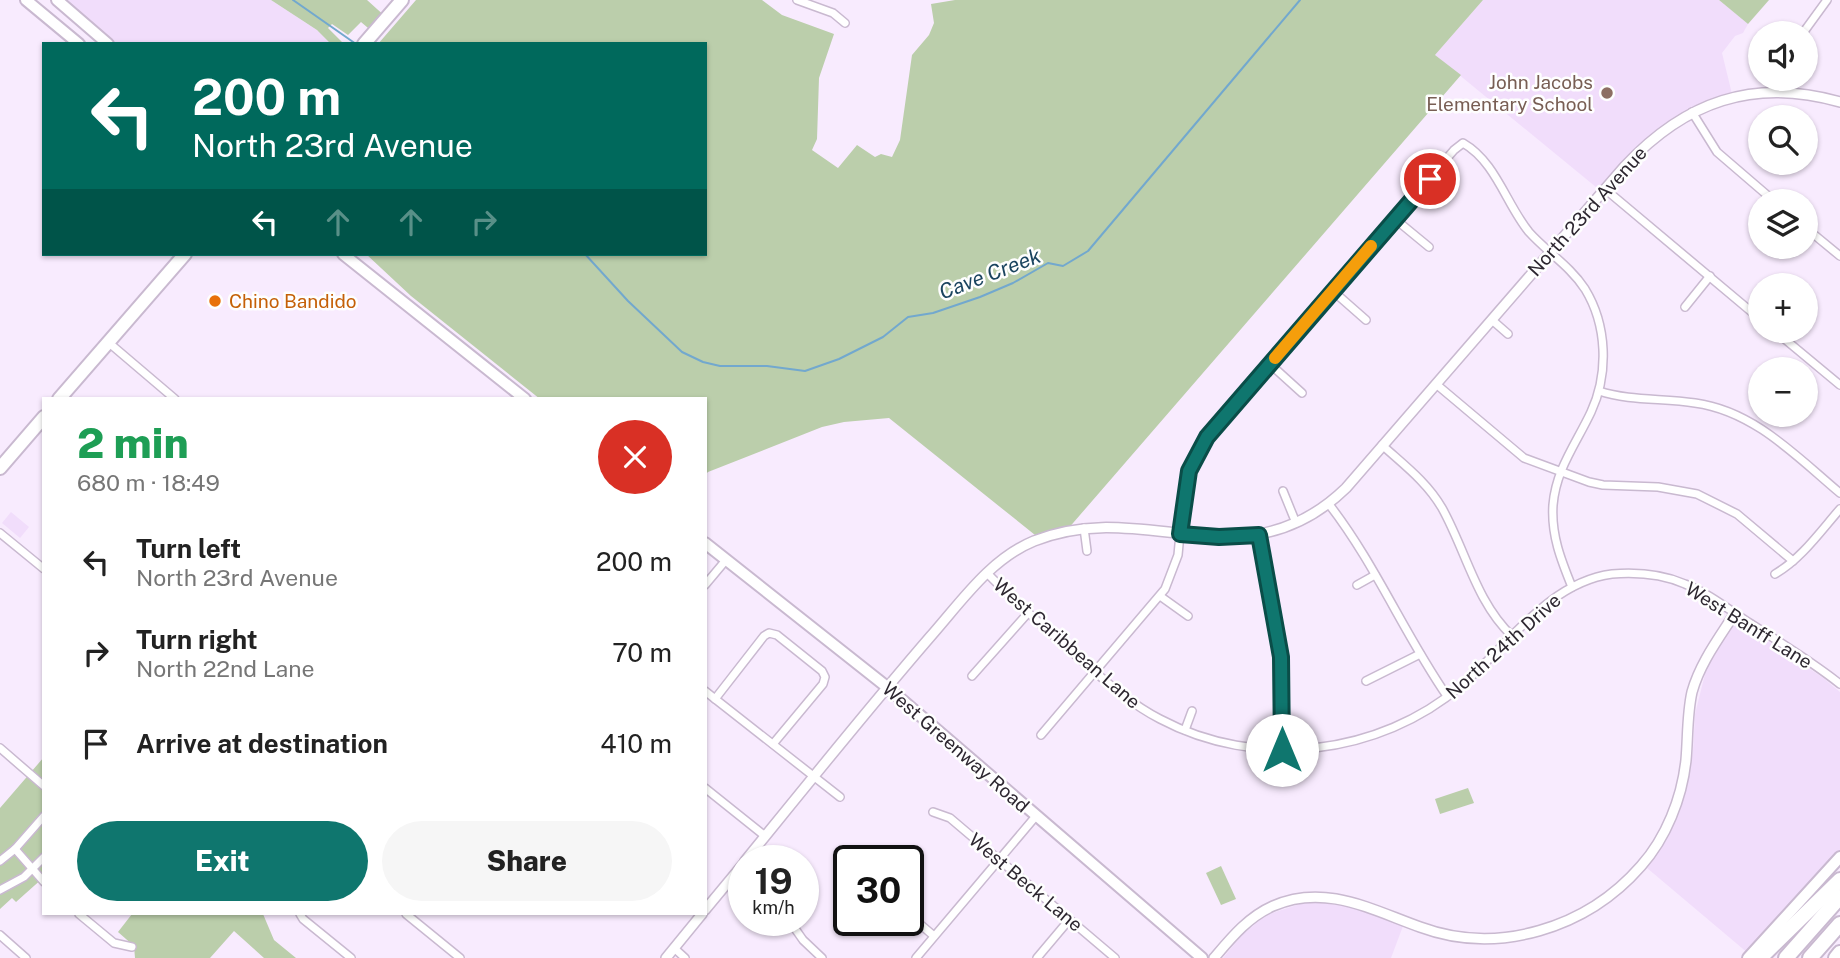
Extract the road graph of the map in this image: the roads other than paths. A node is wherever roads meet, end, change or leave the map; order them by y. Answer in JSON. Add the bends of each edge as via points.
{"nodes":[{"id":1,"x":26,"y":0,"type":"edge"},
{"id":2,"x":57,"y":0,"type":"edge"},
{"id":3,"x":402,"y":0,"type":"edge"},
{"id":4,"x":797,"y":0,"type":"edge"},
{"id":5,"x":1827,"y":0,"type":"edge"},
{"id":6,"x":1812,"y":21,"type":"edge"},
{"id":7,"x":845,"y":23,"type":"dead end"},
{"id":8,"x":77,"y":42,"type":"edge"},
{"id":9,"x":106,"y":42,"type":"edge"},
{"id":10,"x":366,"y":42,"type":"edge"},
{"id":11,"x":1790,"y":92,"type":"joint"},
{"id":12,"x":1840,"y":102,"type":"edge"},
{"id":13,"x":1692,"y":112,"type":"junction"},
{"id":14,"x":1605,"y":189,"type":"junction"},
{"id":15,"x":1760,"y":189,"type":"edge"},
{"id":16,"x":1395,"y":219,"type":"junction"},
{"id":17,"x":1818,"y":238,"type":"edge"},
{"id":18,"x":1429,"y":247,"type":"dead end"},
{"id":19,"x":1550,"y":252,"type":"junction"},
{"id":20,"x":183,"y":256,"type":"edge"},
{"id":21,"x":346,"y":256,"type":"edge"},
{"id":22,"x":1840,"y":256,"type":"edge"},
{"id":23,"x":1710,"y":276,"type":"junction"},
{"id":24,"x":1333,"y":291,"type":"junction"},
{"id":25,"x":1685,"y":307,"type":"dead end"},
{"id":26,"x":1748,"y":308,"type":"edge"},
{"id":27,"x":1366,"y":320,"type":"dead end"},
{"id":28,"x":1492,"y":320,"type":"junction"},
{"id":29,"x":1508,"y":334,"type":"dead end"},
{"id":30,"x":108,"y":342,"type":"junction"},
{"id":31,"x":1790,"y":343,"type":"edge"},
{"id":32,"x":1270,"y":364,"type":"junction"},
{"id":33,"x":1839,"y":382,"type":"edge"},
{"id":34,"x":1436,"y":384,"type":"junction"},
{"id":35,"x":1598,"y":391,"type":"junction"},
{"id":36,"x":1302,"y":393,"type":"dead end"},
{"id":37,"x":61,"y":397,"type":"edge"},
{"id":38,"x":173,"y":397,"type":"edge"},
{"id":39,"x":522,"y":397,"type":"edge"},
{"id":40,"x":42,"y":419,"type":"edge"},
{"id":41,"x":1382,"y":445,"type":"junction"},
{"id":42,"x":0,"y":468,"type":"edge"},
{"id":43,"x":1560,"y":473,"type":"junction"},
{"id":44,"x":1283,"y":491,"type":"dead end"},
{"id":45,"x":1840,"y":493,"type":"edge"},
{"id":46,"x":1328,"y":503,"type":"junction"},
{"id":47,"x":1840,"y":509,"type":"edge"},
{"id":48,"x":1296,"y":523,"type":"junction"},
{"id":49,"x":1084,"y":528,"type":"junction"},
{"id":50,"x":0,"y":533,"type":"edge"},
{"id":51,"x":1180,"y":534,"type":"junction"},
{"id":52,"x":1259,"y":535,"type":"junction"},
{"id":53,"x":707,"y":545,"type":"edge"},
{"id":54,"x":1087,"y":551,"type":"dead end"},
{"id":55,"x":726,"y":560,"type":"junction"},
{"id":56,"x":1793,"y":561,"type":"junction"},
{"id":57,"x":42,"y":567,"type":"edge"},
{"id":58,"x":986,"y":573,"type":"junction"},
{"id":59,"x":1775,"y":573,"type":"dead end"},
{"id":60,"x":1374,"y":575,"type":"junction"},
{"id":61,"x":707,"y":583,"type":"edge"},
{"id":62,"x":1357,"y":585,"type":"dead end"},
{"id":63,"x":1572,"y":587,"type":"junction"},
{"id":64,"x":1160,"y":596,"type":"junction"},
{"id":65,"x":1028,"y":613,"type":"junction"},
{"id":66,"x":1735,"y":613,"type":"junction"},
{"id":67,"x":1188,"y":616,"type":"dead end"},
{"id":68,"x":1512,"y":636,"type":"junction"},
{"id":69,"x":1420,"y":654,"type":"junction"},
{"id":70,"x":1095,"y":672,"type":"junction"},
{"id":71,"x":972,"y":676,"type":"dead end"},
{"id":72,"x":1366,"y":681,"type":"dead end"},
{"id":73,"x":1840,"y":684,"type":"edge"},
{"id":74,"x":887,"y":687,"type":"junction"},
{"id":75,"x":707,"y":693,"type":"edge"},
{"id":76,"x":1447,"y":696,"type":"junction"},
{"id":77,"x":715,"y":699,"type":"junction"},
{"id":78,"x":1192,"y":711,"type":"dead end"},
{"id":79,"x":1185,"y":730,"type":"junction"},
{"id":80,"x":1041,"y":735,"type":"dead end"},
{"id":81,"x":773,"y":744,"type":"junction"},
{"id":82,"x":0,"y":748,"type":"edge"},
{"id":83,"x":1282,"y":750,"type":"junction"},
{"id":84,"x":814,"y":777,"type":"junction"},
{"id":85,"x":42,"y":784,"type":"edge"},
{"id":86,"x":707,"y":790,"type":"edge"},
{"id":87,"x":840,"y":797,"type":"dead end"},
{"id":88,"x":933,"y":812,"type":"dead end"},
{"id":89,"x":1036,"y":816,"type":"junction"},
{"id":90,"x":42,"y":818,"type":"edge"},
{"id":91,"x":765,"y":836,"type":"junction"},
{"id":92,"x":758,"y":845,"type":"edge"},
{"id":93,"x":15,"y":849,"type":"junction"},
{"id":94,"x":1840,"y":857,"type":"edge"},
{"id":95,"x":42,"y":859,"type":"edge"},
{"id":96,"x":1000,"y":860,"type":"junction"},
{"id":97,"x":0,"y":861,"type":"edge"},
{"id":98,"x":33,"y":869,"type":"junction"},
{"id":99,"x":42,"y":880,"type":"edge"},
{"id":100,"x":1840,"y":880,"type":"edge"},
{"id":101,"x":728,"y":883,"type":"edge"},
{"id":102,"x":0,"y":890,"type":"edge"},
{"id":103,"x":1840,"y":897,"type":"edge"},
{"id":104,"x":707,"y":908,"type":"edge"},
{"id":105,"x":1840,"y":909,"type":"edge"},
{"id":106,"x":80,"y":915,"type":"edge"},
{"id":107,"x":301,"y":915,"type":"edge"},
{"id":108,"x":407,"y":915,"type":"edge"},
{"id":109,"x":702,"y":915,"type":"edge"},
{"id":110,"x":1069,"y":920,"type":"junction"},
{"id":111,"x":1840,"y":924,"type":"edge"},
{"id":112,"x":924,"y":928,"type":"edge"},
{"id":113,"x":0,"y":935,"type":"edge"},
{"id":114,"x":800,"y":936,"type":"edge"},
{"id":115,"x":934,"y":936,"type":"junction"},
{"id":116,"x":1840,"y":936,"type":"edge"},
{"id":117,"x":132,"y":947,"type":"dead end"},
{"id":118,"x":674,"y":948,"type":"junction"},
{"id":119,"x":1840,"y":953,"type":"edge"},
{"id":120,"x":26,"y":958,"type":"edge"},
{"id":121,"x":351,"y":958,"type":"edge"},
{"id":122,"x":460,"y":958,"type":"edge"},
{"id":123,"x":666,"y":958,"type":"edge"},
{"id":124,"x":685,"y":958,"type":"edge"},
{"id":125,"x":822,"y":958,"type":"edge"},
{"id":126,"x":916,"y":958,"type":"edge"},
{"id":127,"x":1037,"y":958,"type":"edge"},
{"id":128,"x":1115,"y":958,"type":"edge"},
{"id":129,"x":1202,"y":958,"type":"edge"},
{"id":130,"x":1214,"y":958,"type":"edge"},
{"id":131,"x":1748,"y":958,"type":"edge"},
{"id":132,"x":1760,"y":958,"type":"edge"},
{"id":133,"x":1786,"y":958,"type":"edge"},
{"id":134,"x":1797,"y":958,"type":"edge"},
{"id":135,"x":1810,"y":958,"type":"edge"},
{"id":136,"x":1821,"y":958,"type":"edge"},
{"id":137,"x":1836,"y":958,"type":"edge"}],
"edges":[{"from":1,"to":8,"type":"main road"},
{"from":2,"to":9,"type":"main road"},
{"from":3,"to":10,"type":"main road"},
{"from":4,"to":7,"type":"street","via":[[833,13]]},
{"from":5,"to":6,"type":"street"},
{"from":11,"to":12,"type":"street","name":"North 23rd Avenue"},
{"from":11,"to":13,"type":"street","name":"North 23rd Avenue","via":[[1745,95]]},
{"from":13,"to":14,"type":"street","name":"North 23rd Avenue","via":[[1652,138]]},
{"from":13,"to":15,"type":"street","via":[[1717,152]]},
{"from":14,"to":19,"type":"street","name":"North 23rd Avenue"},
{"from":14,"to":23,"type":"street"},
{"from":16,"to":18,"type":"street"},
{"from":16,"to":19,"type":"street","name":"North 24th Drive","via":[[1463,143],[1483,160],[1525,226]]},
{"from":16,"to":24,"type":"street"},
{"from":17,"to":22,"type":"street"},
{"from":19,"to":28,"type":"street","name":"North 23rd Avenue"},
{"from":19,"to":35,"type":"street","name":"North 24th Drive","via":[[1579,281],[1597,315],[1603,348]]},
{"from":20,"to":30,"type":"main road"},
{"from":21,"to":39,"type":"main road"},
{"from":23,"to":25,"type":"street"},
{"from":23,"to":26,"type":"street"},
{"from":24,"to":27,"type":"street"},
{"from":24,"to":32,"type":"street"},
{"from":28,"to":29,"type":"street"},
{"from":28,"to":34,"type":"street","name":"North 23rd Avenue"},
{"from":30,"to":37,"type":"main road"},
{"from":30,"to":38,"type":"street"},
{"from":31,"to":33,"type":"street"},
{"from":32,"to":36,"type":"street"},
{"from":32,"to":51,"type":"street","via":[[1200,448],[1185,488]]},
{"from":34,"to":41,"type":"street","name":"North 23rd Avenue"},
{"from":34,"to":43,"type":"street","via":[[1515,452]]},
{"from":35,"to":43,"type":"street","name":"North 24th Drive"},
{"from":35,"to":45,"type":"street","via":[[1632,399],[1696,403],[1734,413],[1767,432]]},
{"from":40,"to":42,"type":"main road"},
{"from":41,"to":46,"type":"street","name":"North 23rd Avenue"},
{"from":41,"to":68,"type":"street","via":[[1416,474],[1434,497],[1488,606]]},
{"from":43,"to":56,"type":"street","via":[[1602,485],[1697,494],[1737,514]]},
{"from":43,"to":63,"type":"street","name":"North 24th Drive","via":[[1553,526]]},
{"from":44,"to":48,"type":"street"},
{"from":46,"to":48,"type":"street","name":"North 23rd Avenue"},
{"from":46,"to":60,"type":"street"},
{"from":47,"to":56,"type":"street"},
{"from":48,"to":52,"type":"street","name":"North 23rd Avenue"},
{"from":49,"to":51,"type":"street","name":"North 23rd Avenue"},
{"from":49,"to":54,"type":"street"},
{"from":49,"to":58,"type":"street","name":"North 23rd Avenue","via":[[1031,542]]},
{"from":50,"to":57,"type":"street"},
{"from":51,"to":52,"type":"street","name":"North 23rd Avenue"},
{"from":51,"to":64,"type":"street","via":[[1175,567]]},
{"from":52,"to":83,"type":"street","via":[[1281,657]]},
{"from":53,"to":55,"type":"main road","name":"West Greenway Road"},
{"from":55,"to":61,"type":"street"},
{"from":55,"to":74,"type":"main road","name":"West Greenway Road"},
{"from":56,"to":59,"type":"street"},
{"from":58,"to":65,"type":"street","name":"West Caribbean Lane"},
{"from":58,"to":74,"type":"street","name":"North 23rd Avenue"},
{"from":60,"to":62,"type":"street"},
{"from":60,"to":69,"type":"street"},
{"from":63,"to":66,"type":"street","name":"West Banff Lane","via":[[1611,575],[1656,575],[1691,586]]},
{"from":63,"to":68,"type":"street","name":"North 24th Drive"},
{"from":64,"to":67,"type":"street"},
{"from":64,"to":70,"type":"street"},
{"from":65,"to":70,"type":"street","name":"West Caribbean Lane"},
{"from":65,"to":71,"type":"street"},
{"from":66,"to":73,"type":"street","name":"West Banff Lane"},
{"from":66,"to":130,"type":"street","via":[[1710,650],[1693,690],[1682,788],[1671,818],[1641,866],[1602,902],[1535,933],[1489,939],[1422,928],[1352,901],[1325,896],[1299,899],[1273,906],[1251,919]]},
{"from":68,"to":76,"type":"street","name":"North 24th Drive"},
{"from":69,"to":72,"type":"street"},
{"from":69,"to":76,"type":"street"},
{"from":70,"to":79,"type":"street","name":"West Caribbean Lane","via":[[1154,716]]},
{"from":70,"to":80,"type":"street"},
{"from":74,"to":84,"type":"street","name":"North 23rd Avenue"},
{"from":74,"to":89,"type":"main road","name":"West Greenway Road"},
{"from":75,"to":77,"type":"street"},
{"from":76,"to":83,"type":"street","name":"North 24th Drive","via":[[1405,722],[1349,743]]},
{"from":77,"to":81,"type":"street"},
{"from":77,"to":81,"type":"street","via":[[764,636],[777,635],[825,677]]},
{"from":78,"to":79,"type":"street"},
{"from":79,"to":83,"type":"street","name":"West Caribbean Lane","via":[[1241,747]]},
{"from":81,"to":84,"type":"street"},
{"from":82,"to":85,"type":"street"},
{"from":84,"to":87,"type":"street"},
{"from":84,"to":91,"type":"street","name":"North 23rd Avenue"},
{"from":86,"to":91,"type":"street"},
{"from":88,"to":96,"type":"street","name":"West Beck Lane","via":[[950,818]]},
{"from":89,"to":96,"type":"street"},
{"from":89,"to":129,"type":"main road","name":"West Greenway Road"},
{"from":90,"to":93,"type":"street"},
{"from":91,"to":92,"type":"street","name":"North 23rd Avenue"},
{"from":93,"to":97,"type":"street"},
{"from":93,"to":98,"type":"street"},
{"from":94,"to":131,"type":"main road"},
{"from":95,"to":98,"type":"street"},
{"from":96,"to":110,"type":"street","name":"West Beck Lane"},
{"from":96,"to":115,"type":"street"},
{"from":98,"to":99,"type":"street"},
{"from":98,"to":102,"type":"street"},
{"from":100,"to":132,"type":"highway"},
{"from":101,"to":104,"type":"street","name":"North 23rd Avenue"},
{"from":103,"to":133,"type":"highway"},
{"from":105,"to":134,"type":"highway"},
{"from":106,"to":117,"type":"street","via":[[114,943]]},
{"from":107,"to":121,"type":"street"},
{"from":108,"to":122,"type":"street"},
{"from":109,"to":118,"type":"street","name":"North 23rd Avenue"},
{"from":110,"to":127,"type":"street"},
{"from":110,"to":128,"type":"street","name":"West Beck Lane"},
{"from":111,"to":135,"type":"highway"},
{"from":112,"to":115,"type":"street"},
{"from":113,"to":120,"type":"street"},
{"from":114,"to":125,"type":"street"},
{"from":115,"to":126,"type":"street"},
{"from":116,"to":136,"type":"highway"},
{"from":118,"to":123,"type":"street","name":"North 23rd Avenue"},
{"from":118,"to":124,"type":"street"},
{"from":119,"to":137,"type":"highway"}]}
